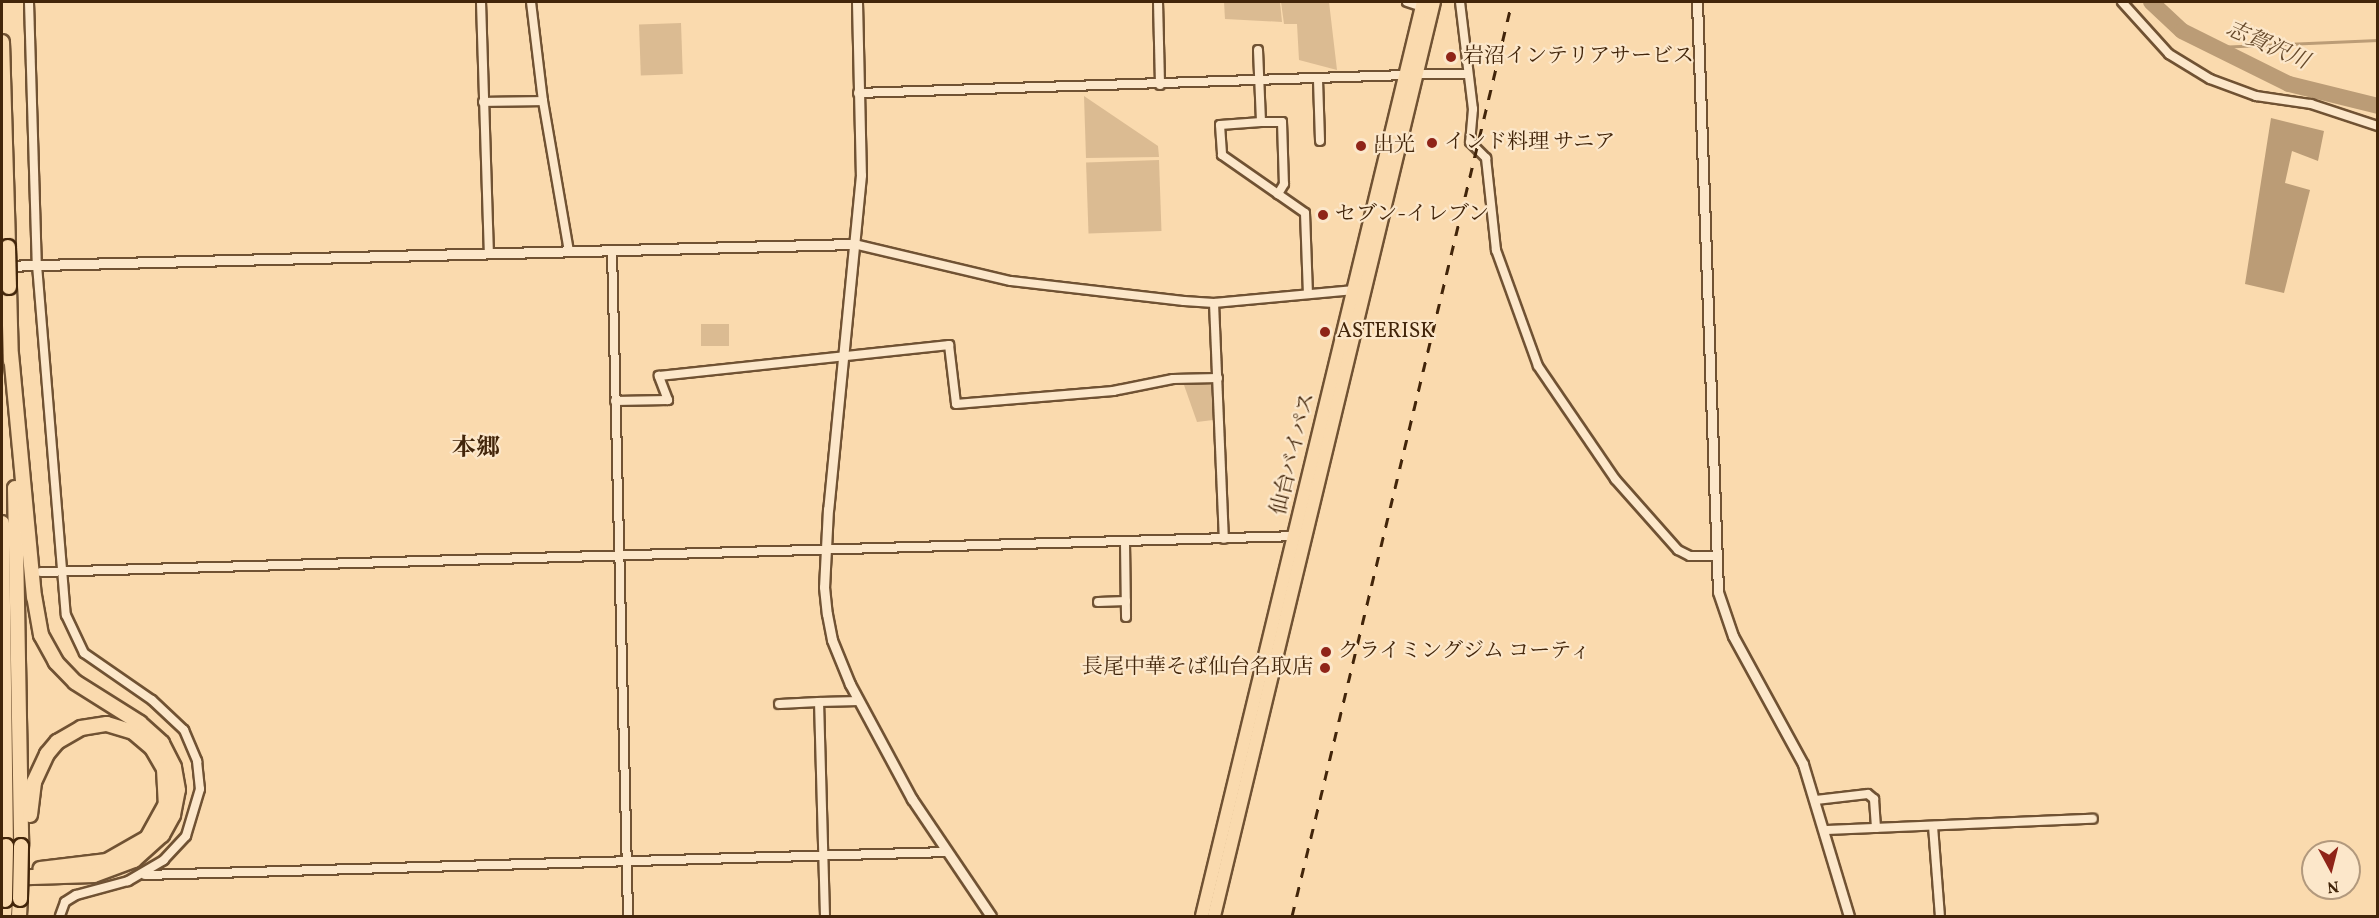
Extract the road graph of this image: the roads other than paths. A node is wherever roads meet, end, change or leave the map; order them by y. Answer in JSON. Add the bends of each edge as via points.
{"nodes":[{"id":1,"x":29,"y":2,"type":"edge"},
{"id":2,"x":481,"y":2,"type":"edge"},
{"id":3,"x":531,"y":2,"type":"edge"},
{"id":4,"x":857,"y":2,"type":"edge"},
{"id":5,"x":1158,"y":2,"type":"edge"},
{"id":6,"x":1407,"y":2,"type":"edge"},
{"id":7,"x":1434,"y":2,"type":"edge"},
{"id":8,"x":1460,"y":2,"type":"edge"},
{"id":9,"x":1697,"y":2,"type":"edge"},
{"id":10,"x":2122,"y":2,"type":"edge"},
{"id":11,"x":1422,"y":4,"type":"edge"},
{"id":12,"x":2,"y":42,"type":"edge"},
{"id":13,"x":1258,"y":50,"type":"dead end"},
{"id":14,"x":1468,"y":74,"type":"junction"},
{"id":15,"x":1412,"y":75,"type":"junction"},
{"id":16,"x":1318,"y":80,"type":"junction"},
{"id":17,"x":1260,"y":82,"type":"junction"},
{"id":18,"x":1160,"y":85,"type":"junction"},
{"id":19,"x":858,"y":93,"type":"junction"},
{"id":20,"x":543,"y":101,"type":"junction"},
{"id":21,"x":483,"y":102,"type":"junction"},
{"id":22,"x":1261,"y":122,"type":"junction"},
{"id":23,"x":2378,"y":126,"type":"edge"},
{"id":24,"x":1320,"y":141,"type":"dead end"},
{"id":25,"x":1278,"y":194,"type":"junction"},
{"id":26,"x":854,"y":244,"type":"junction"},
{"id":27,"x":612,"y":250,"type":"junction"},
{"id":28,"x":569,"y":252,"type":"junction"},
{"id":29,"x":489,"y":254,"type":"junction"},
{"id":30,"x":37,"y":265,"type":"junction"},
{"id":31,"x":2,"y":266,"type":"edge"},
{"id":32,"x":1354,"y":290,"type":"junction"},
{"id":33,"x":1308,"y":293,"type":"junction"},
{"id":34,"x":1214,"y":303,"type":"junction"},
{"id":35,"x":841,"y":354,"type":"junction"},
{"id":36,"x":11,"y":355,"type":"junction"},
{"id":37,"x":1218,"y":378,"type":"junction"},
{"id":38,"x":615,"y":401,"type":"junction"},
{"id":39,"x":2,"y":524,"type":"edge"},
{"id":40,"x":1300,"y":537,"type":"junction"},
{"id":41,"x":1224,"y":539,"type":"junction"},
{"id":42,"x":1125,"y":543,"type":"junction"},
{"id":43,"x":825,"y":550,"type":"junction"},
{"id":44,"x":618,"y":556,"type":"junction"},
{"id":45,"x":1715,"y":556,"type":"junction"},
{"id":46,"x":41,"y":572,"type":"dead end"},
{"id":47,"x":60,"y":572,"type":"junction"},
{"id":48,"x":1126,"y":601,"type":"junction"},
{"id":49,"x":1098,"y":602,"type":"dead end"},
{"id":50,"x":1126,"y":617,"type":"dead end"},
{"id":51,"x":859,"y":701,"type":"junction"},
{"id":52,"x":819,"y":702,"type":"junction"},
{"id":53,"x":779,"y":704,"type":"dead end"},
{"id":54,"x":1816,"y":800,"type":"junction"},
{"id":55,"x":2093,"y":819,"type":"dead end"},
{"id":56,"x":1933,"y":826,"type":"junction"},
{"id":57,"x":1876,"y":828,"type":"junction"},
{"id":58,"x":1825,"y":830,"type":"junction"},
{"id":59,"x":25,"y":846,"type":"junction"},
{"id":60,"x":947,"y":852,"type":"junction"},
{"id":61,"x":824,"y":854,"type":"junction"},
{"id":62,"x":626,"y":862,"type":"junction"},
{"id":63,"x":2,"y":868,"type":"edge"},
{"id":64,"x":143,"y":875,"type":"junction"},
{"id":65,"x":2,"y":878,"type":"edge"},
{"id":66,"x":24,"y":899,"type":"junction"},
{"id":67,"x":4,"y":916,"type":"edge"},
{"id":68,"x":19,"y":916,"type":"edge"},
{"id":69,"x":27,"y":916,"type":"edge"},
{"id":70,"x":60,"y":916,"type":"edge"},
{"id":71,"x":628,"y":916,"type":"edge"},
{"id":72,"x":825,"y":916,"type":"edge"},
{"id":73,"x":991,"y":916,"type":"edge"},
{"id":74,"x":1202,"y":916,"type":"edge"},
{"id":75,"x":1214,"y":916,"type":"edge"},
{"id":76,"x":1849,"y":916,"type":"edge"},
{"id":77,"x":1940,"y":916,"type":"edge"}],
"edges":[{"from":1,"to":30,"type":"street"},
{"from":2,"to":21,"type":"street"},
{"from":3,"to":20,"type":"street"},
{"from":4,"to":19,"type":"street"},
{"from":5,"to":18,"type":"street"},
{"from":6,"to":11,"type":"street"},
{"from":7,"to":15,"type":"highway","name":"仙台バイパス"},
{"from":8,"to":14,"type":"street"},
{"from":9,"to":45,"type":"street"},
{"from":10,"to":23,"type":"street","via":[[2169,54],[2210,79],[2256,96],[2311,104]]},
{"from":11,"to":15,"type":"highway","name":"仙台バイパス"},
{"from":12,"to":36,"type":"highway","bridge":true},
{"from":13,"to":17,"type":"street"},
{"from":14,"to":15,"type":"street"},
{"from":14,"to":45,"type":"street","via":[[1473,109],[1470,142],[1486,158],[1496,250],[1538,366],[1616,479],[1678,550],[1690,556]]},
{"from":15,"to":16,"type":"street"},
{"from":15,"to":32,"type":"highway","name":"仙台バイパス"},
{"from":15,"to":40,"type":"highway","name":"仙台バイパス"},
{"from":16,"to":17,"type":"street"},
{"from":16,"to":24,"type":"street"},
{"from":17,"to":18,"type":"street"},
{"from":17,"to":22,"type":"street"},
{"from":18,"to":19,"type":"street"},
{"from":19,"to":26,"type":"street","via":[[861,175]]},
{"from":20,"to":21,"type":"street"},
{"from":20,"to":28,"type":"street"},
{"from":21,"to":29,"type":"street"},
{"from":22,"to":25,"type":"street","via":[[1282,122],[1284,184]]},
{"from":22,"to":25,"type":"street","via":[[1220,125],[1222,155]]},
{"from":25,"to":33,"type":"street","via":[[1305,213]]},
{"from":26,"to":27,"type":"street"},
{"from":26,"to":34,"type":"street","via":[[1022,283]]},
{"from":26,"to":35,"type":"street"},
{"from":27,"to":28,"type":"street"},
{"from":27,"to":38,"type":"street"},
{"from":28,"to":29,"type":"street"},
{"from":29,"to":30,"type":"street"},
{"from":30,"to":31,"type":"street"},
{"from":30,"to":47,"type":"street"},
{"from":32,"to":33,"type":"street"},
{"from":32,"to":40,"type":"highway","name":"仙台バイパス"},
{"from":33,"to":34,"type":"street"},
{"from":34,"to":37,"type":"street"},
{"from":35,"to":37,"type":"street","via":[[949,345],[956,404],[1113,391],[1173,379]]},
{"from":35,"to":38,"type":"street","via":[[659,376],[665,400]]},
{"from":35,"to":43,"type":"street"},
{"from":36,"to":59,"type":"highway"},
{"from":36,"to":65,"type":"highway","via":[[41,635],[56,662],[75,682],[140,723],[162,743],[174,766],[178,790],[173,815],[162,836],[134,860],[94,875]]},
{"from":37,"to":41,"type":"street"},
{"from":38,"to":44,"type":"street"},
{"from":39,"to":67,"type":"highway","bridge":true},
{"from":40,"to":41,"type":"street"},
{"from":40,"to":74,"type":"highway","name":"仙台バイパス"},
{"from":40,"to":75,"type":"highway","name":"仙台バイパス"},
{"from":41,"to":42,"type":"street"},
{"from":42,"to":43,"type":"street"},
{"from":42,"to":48,"type":"street"},
{"from":43,"to":44,"type":"street"},
{"from":43,"to":51,"type":"street","via":[[824,587],[832,640]]},
{"from":44,"to":47,"type":"street"},
{"from":44,"to":62,"type":"street"},
{"from":45,"to":54,"type":"street","via":[[1723,613],[1785,724]]},
{"from":46,"to":47,"type":"street"},
{"from":47,"to":64,"type":"street","via":[[66,615],[84,653],[173,718],[184,730],[197,760],[200,789],[193,820],[178,848]]},
{"from":48,"to":49,"type":"street"},
{"from":48,"to":50,"type":"street"},
{"from":51,"to":52,"type":"street"},
{"from":51,"to":60,"type":"street","via":[[912,799]]},
{"from":52,"to":53,"type":"street"},
{"from":52,"to":61,"type":"street"},
{"from":54,"to":57,"type":"street","via":[[1868,794],[1874,799]]},
{"from":54,"to":58,"type":"street"},
{"from":55,"to":56,"type":"street"},
{"from":56,"to":57,"type":"street"},
{"from":56,"to":77,"type":"street"},
{"from":57,"to":58,"type":"street"},
{"from":58,"to":76,"type":"street"},
{"from":59,"to":63,"type":"highway","via":[[34,782],[57,742],[81,728],[107,724],[133,732],[152,748],[164,769],[168,793],[162,816],[147,838],[122,855],[92,865]]},
{"from":59,"to":66,"type":"highway","bridge":true},
{"from":60,"to":61,"type":"street"},
{"from":60,"to":73,"type":"street"},
{"from":61,"to":62,"type":"street"},
{"from":61,"to":72,"type":"street"},
{"from":62,"to":64,"type":"street"},
{"from":62,"to":71,"type":"street"},
{"from":64,"to":70,"type":"street","via":[[76,895],[65,902]]},
{"from":66,"to":68,"type":"highway"},
{"from":66,"to":69,"type":"highway"}]}
